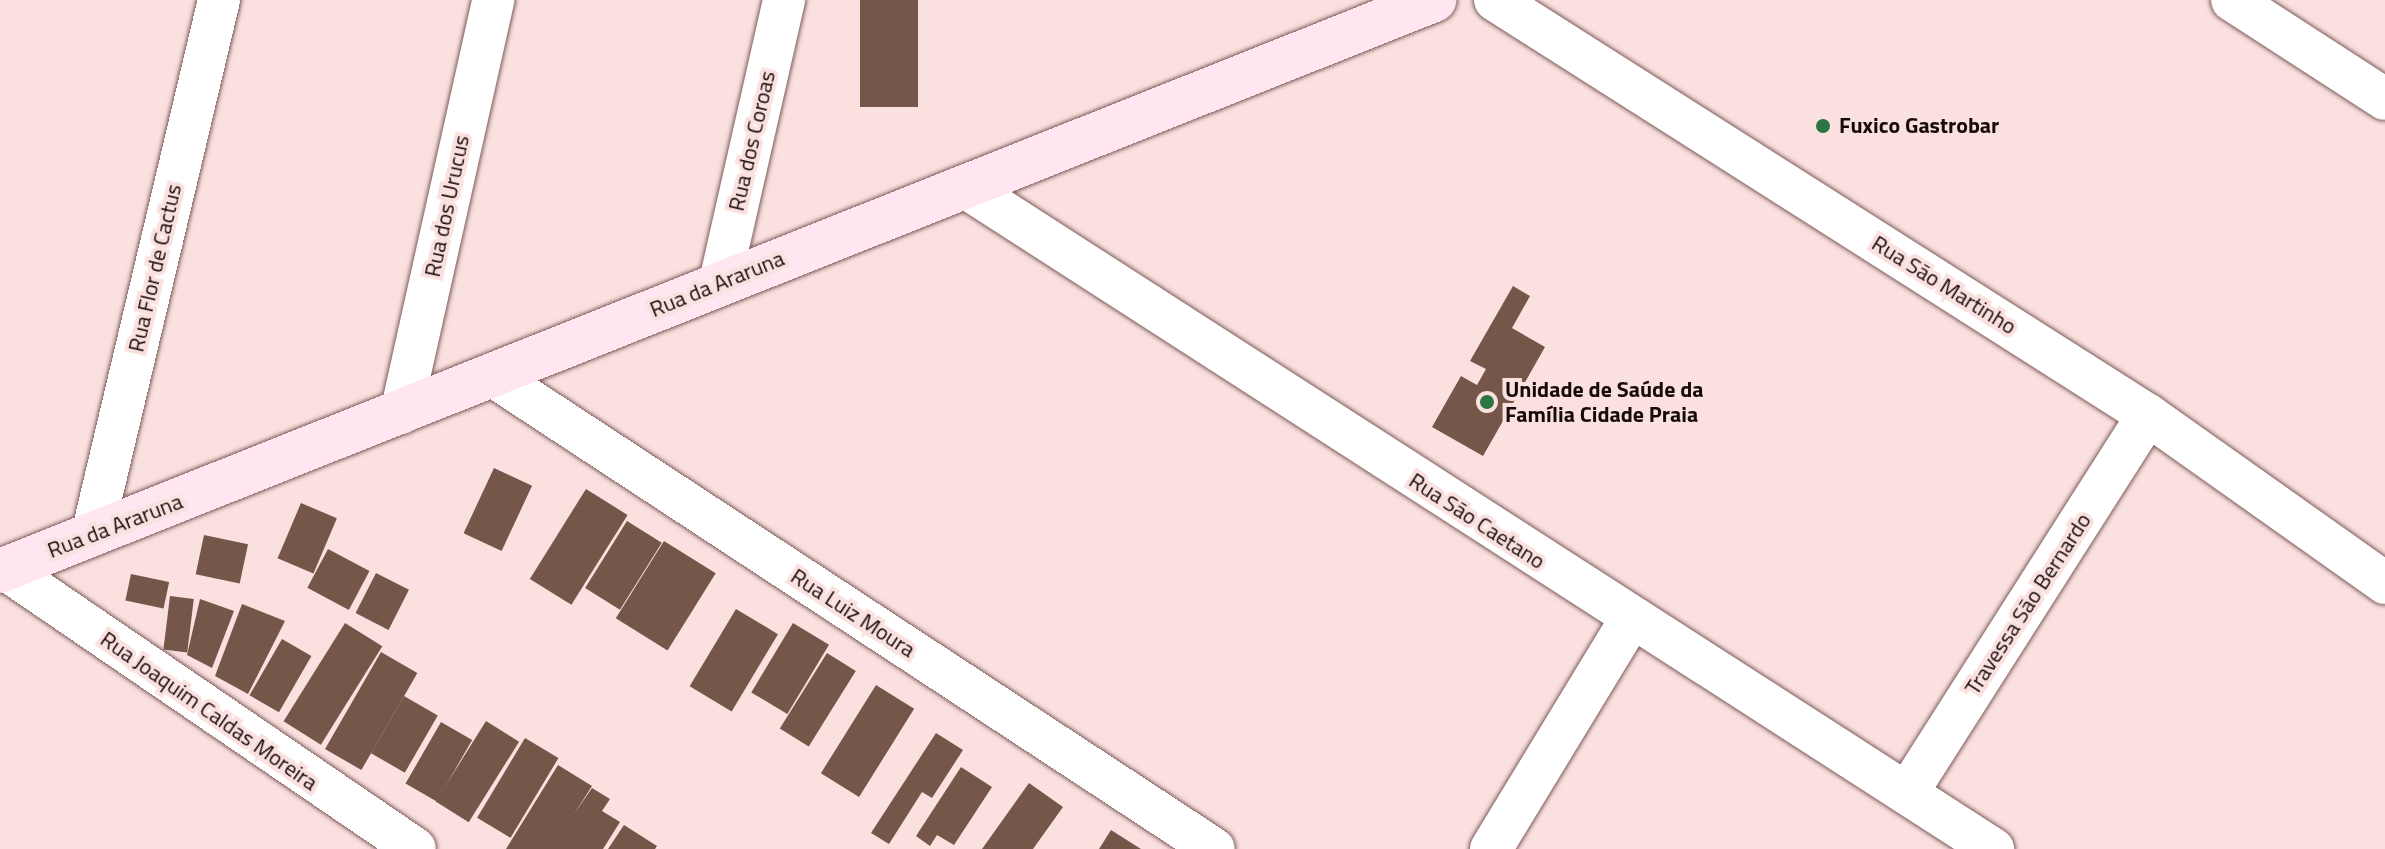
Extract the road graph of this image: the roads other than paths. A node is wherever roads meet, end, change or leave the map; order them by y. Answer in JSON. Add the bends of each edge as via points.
{"nodes":[{"id":1,"x":219,"y":0,"type":"edge"},
{"id":2,"x":493,"y":0,"type":"edge"},
{"id":3,"x":784,"y":0,"type":"edge"},
{"id":4,"x":1434,"y":0,"type":"edge"},
{"id":5,"x":1495,"y":0,"type":"edge"},
{"id":6,"x":2232,"y":0,"type":"edge"},
{"id":7,"x":2385,"y":99,"type":"edge"},
{"id":8,"x":965,"y":187,"type":"junction"},
{"id":9,"x":720,"y":282,"type":"junction"},
{"id":10,"x":493,"y":376,"type":"junction"},
{"id":11,"x":401,"y":413,"type":"junction"},
{"id":12,"x":2148,"y":415,"type":"junction"},
{"id":13,"x":92,"y":535,"type":"junction"},
{"id":14,"x":3,"y":570,"type":"edge"},
{"id":15,"x":2385,"y":583,"type":"edge"},
{"id":16,"x":1630,"y":620,"type":"junction"},
{"id":17,"x":1907,"y":793,"type":"junction"},
{"id":18,"x":1189,"y":842,"type":"edge"},
{"id":19,"x":415,"y":849,"type":"edge"},
{"id":20,"x":1491,"y":849,"type":"edge"},
{"id":21,"x":1993,"y":849,"type":"edge"}],
"edges":[{"from":1,"to":13,"type":"street","name":"Rua Flor de Cactus"},
{"from":2,"to":11,"type":"street","name":"Rua dos Urucus"},
{"from":3,"to":9,"type":"street","name":"Rua dos Coroas"},
{"from":4,"to":8,"type":"street","name":"Rua da Araruna"},
{"from":5,"to":12,"type":"street","name":"Rua São Martinho"},
{"from":6,"to":7,"type":"street"},
{"from":8,"to":9,"type":"street","name":"Rua da Araruna"},
{"from":8,"to":16,"type":"street","name":"Rua São Caetano"},
{"from":9,"to":10,"type":"street","name":"Rua da Araruna"},
{"from":10,"to":11,"type":"street","name":"Rua da Araruna"},
{"from":10,"to":18,"type":"street","name":"Rua Luiz Moura"},
{"from":11,"to":13,"type":"street","name":"Rua da Araruna"},
{"from":12,"to":15,"type":"street","name":"Rua São Martinho"},
{"from":12,"to":17,"type":"street","name":"Travessa São Bernardo"},
{"from":13,"to":14,"type":"street","name":"Rua da Araruna"},
{"from":14,"to":19,"type":"street","name":"Rua Joaquim Caldas Moreira"},
{"from":16,"to":17,"type":"street","name":"Rua São Caetano"},
{"from":16,"to":20,"type":"street"},
{"from":17,"to":21,"type":"street","name":"Rua São Caetano"}]}
